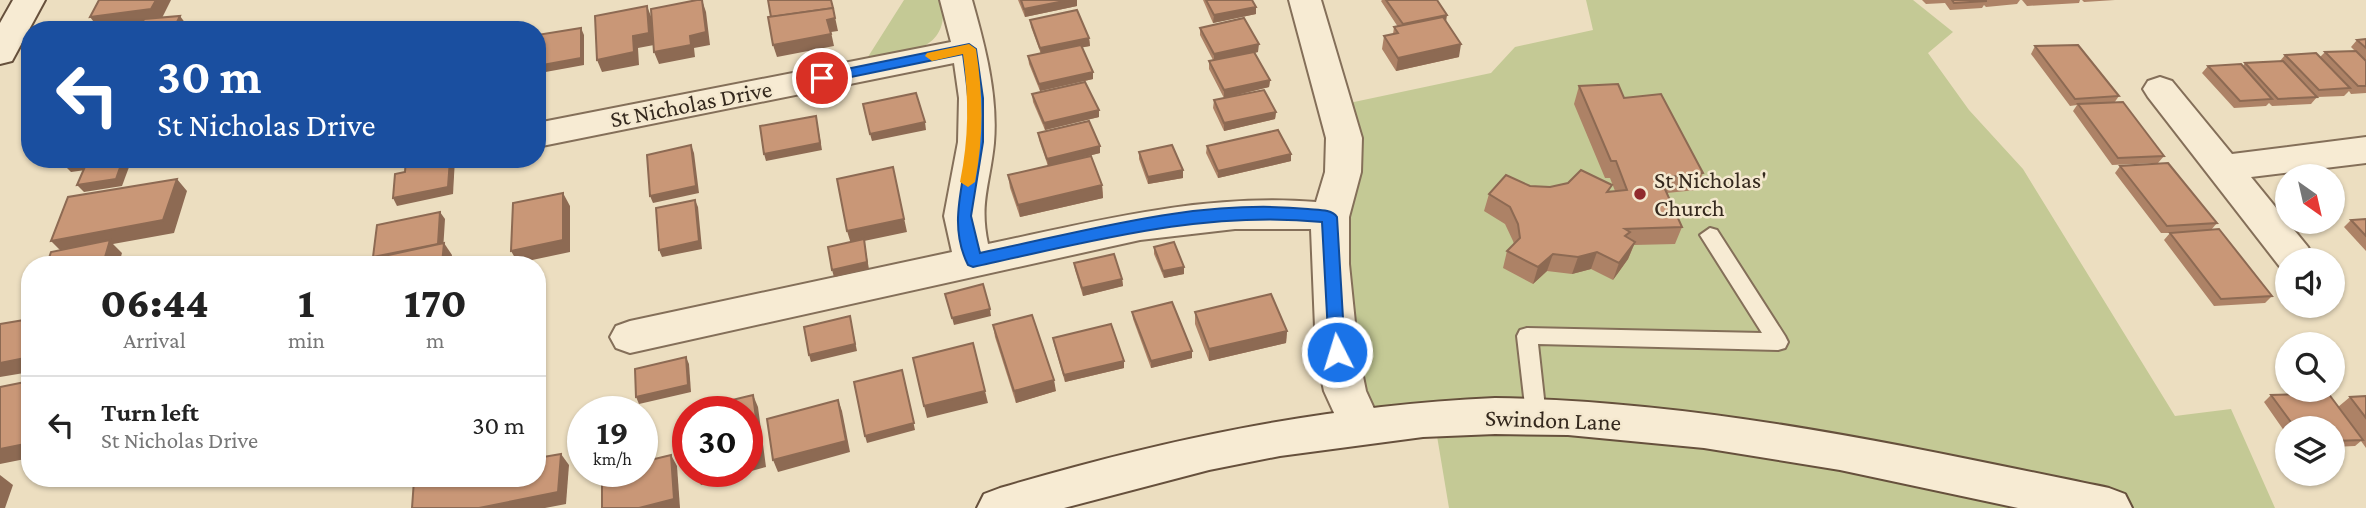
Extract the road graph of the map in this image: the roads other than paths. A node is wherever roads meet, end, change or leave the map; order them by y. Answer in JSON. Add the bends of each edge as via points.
{"nodes":[{"id":1,"x":29,"y":0,"type":"edge"},
{"id":2,"x":956,"y":0,"type":"edge"},
{"id":3,"x":1305,"y":0,"type":"edge"},
{"id":4,"x":969,"y":49,"type":"junction"},
{"id":5,"x":0,"y":53,"type":"edge"},
{"id":6,"x":2160,"y":89,"type":"dead end"},
{"id":7,"x":546,"y":133,"type":"edge"},
{"id":8,"x":2366,"y":150,"type":"edge"},
{"id":9,"x":2224,"y":168,"type":"junction"},
{"id":10,"x":1330,"y":217,"type":"junction"},
{"id":11,"x":1710,"y":235,"type":"dead end"},
{"id":12,"x":2287,"y":248,"type":"edge"},
{"id":13,"x":973,"y":261,"type":"junction"},
{"id":14,"x":630,"y":337,"type":"dead end"},
{"id":15,"x":1535,"y":417,"type":"junction"},
{"id":16,"x":1360,"y":424,"type":"junction"},
{"id":17,"x":1000,"y":508,"type":"edge"},
{"id":18,"x":2109,"y":508,"type":"edge"}],
"edges":[{"from":1,"to":5,"type":"street"},
{"from":2,"to":4,"type":"street"},
{"from":3,"to":10,"type":"street","via":[[1344,138],[1343,172]]},
{"from":4,"to":7,"type":"street","name":"St Nicholas Drive"},
{"from":4,"to":13,"type":"street","via":[[976,142],[963,216]]},
{"from":6,"to":9,"type":"street"},
{"from":8,"to":9,"type":"street"},
{"from":9,"to":12,"type":"street"},
{"from":10,"to":13,"type":"street","via":[[1273,211],[1213,214]]},
{"from":10,"to":16,"type":"street","via":[[1337,352],[1345,391]]},
{"from":11,"to":15,"type":"lane","via":[[1778,342],[1527,337]]},
{"from":13,"to":14,"type":"street"},
{"from":15,"to":16,"type":"street","name":"Swindon Lane","via":[[1434,417]]},
{"from":15,"to":18,"type":"street","name":"Swindon Lane","via":[[1675,426],[1764,439]]},
{"from":16,"to":17,"type":"street","name":"Swindon Lane","via":[[1141,466]]}]}
